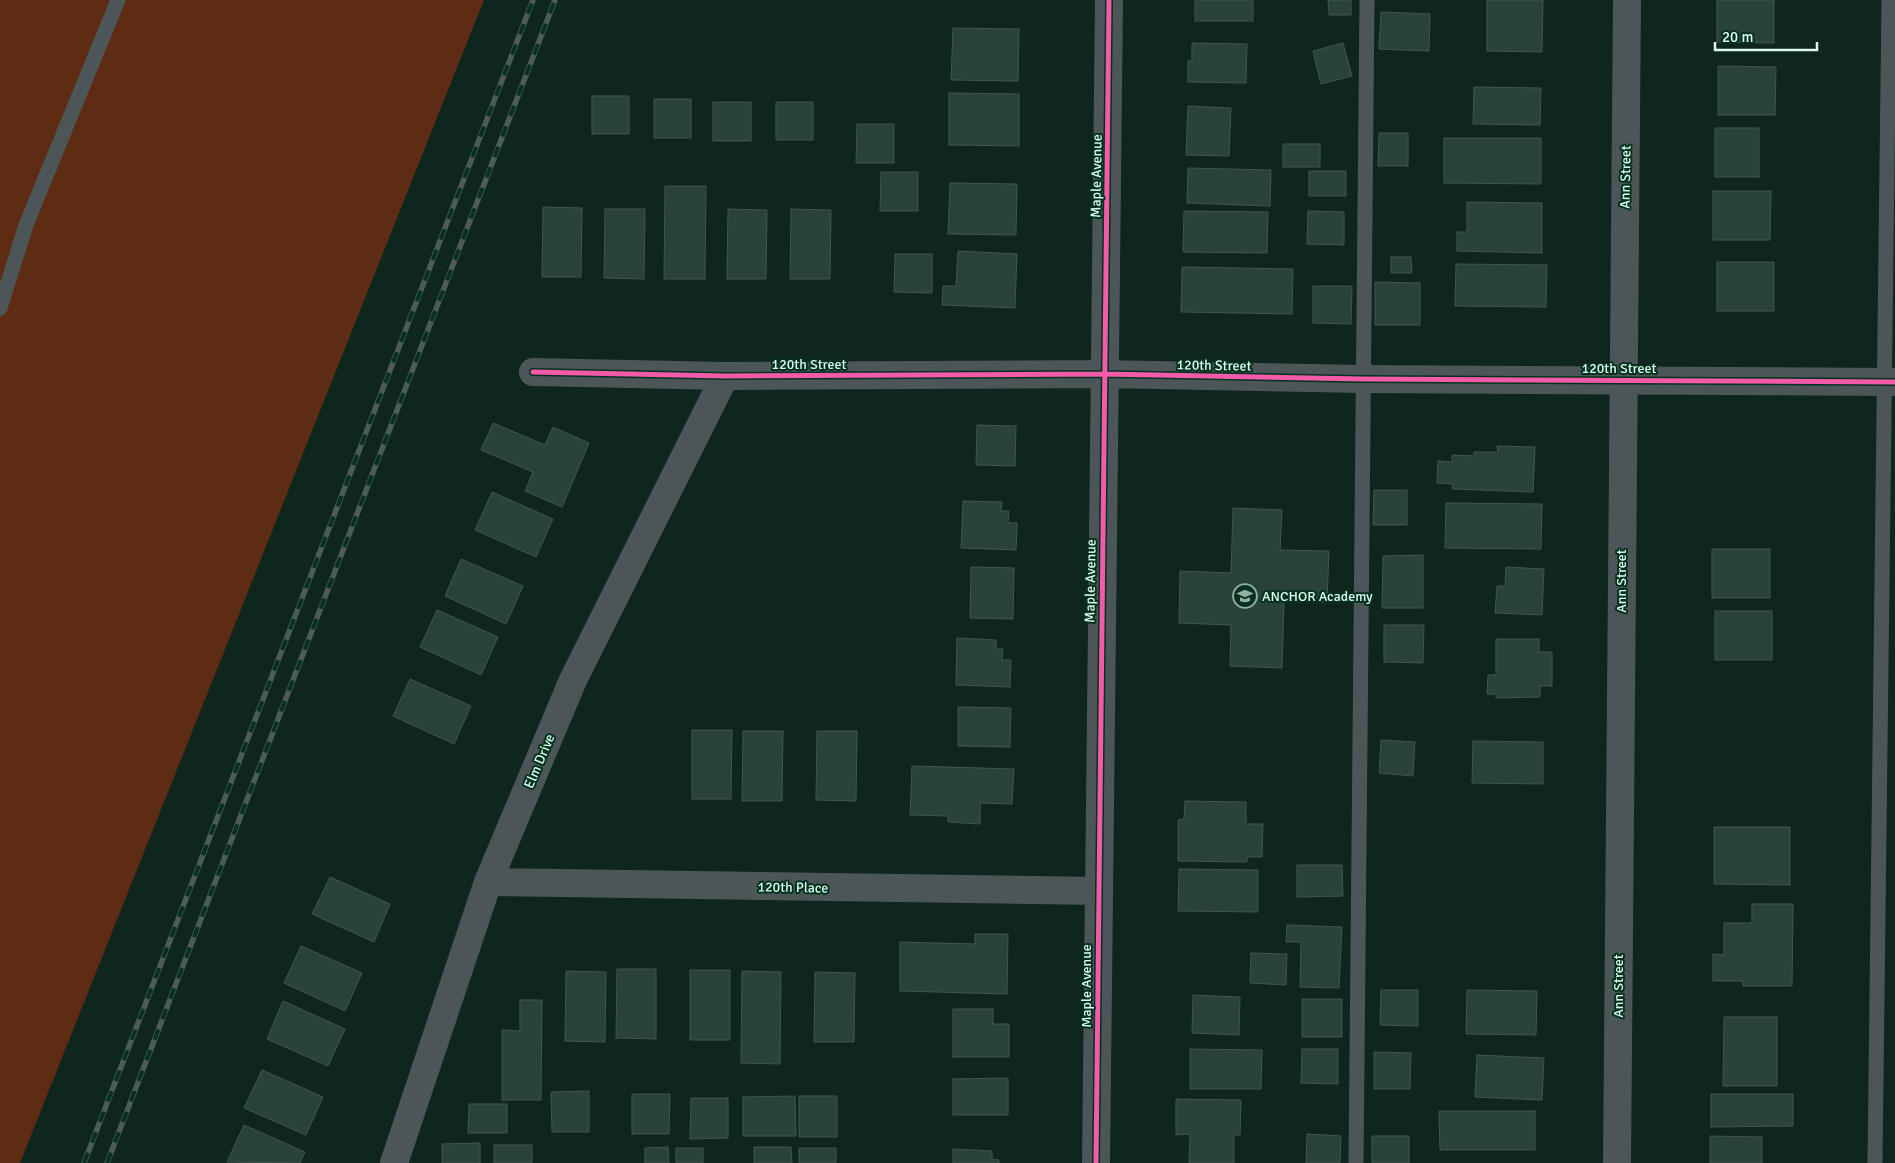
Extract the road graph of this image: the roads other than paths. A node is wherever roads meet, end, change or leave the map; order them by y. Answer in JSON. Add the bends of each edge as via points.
{"nodes":[{"id":1,"x":118,"y":0,"type":"edge"},
{"id":2,"x":1109,"y":0,"type":"edge"},
{"id":3,"x":1367,"y":0,"type":"edge"},
{"id":4,"x":1627,"y":0,"type":"edge"},
{"id":5,"x":1889,"y":0,"type":"edge"},
{"id":6,"x":0,"y":308,"type":"edge"},
{"id":7,"x":534,"y":372,"type":"dead end"},
{"id":8,"x":1104,"y":374,"type":"junction"},
{"id":9,"x":725,"y":376,"type":"junction"},
{"id":10,"x":1363,"y":378,"type":"junction"},
{"id":11,"x":1623,"y":379,"type":"junction"},
{"id":12,"x":1889,"y":381,"type":"edge"},
{"id":13,"x":488,"y":882,"type":"junction"},
{"id":14,"x":1098,"y":891,"type":"junction"},
{"id":15,"x":394,"y":1163,"type":"edge"},
{"id":16,"x":1096,"y":1163,"type":"edge"},
{"id":17,"x":1356,"y":1163,"type":"edge"},
{"id":18,"x":1617,"y":1163,"type":"edge"},
{"id":19,"x":1875,"y":1163,"type":"edge"}],
"edges":[{"from":1,"to":6,"type":"lane","via":[[26,225]]},
{"from":2,"to":8,"type":"street","name":"Maple Avenue"},
{"from":3,"to":10,"type":"lane"},
{"from":4,"to":11,"type":"street","name":"Ann Street"},
{"from":5,"to":12,"type":"lane"},
{"from":7,"to":9,"type":"street","name":"120th Street"},
{"from":8,"to":9,"type":"street","name":"120th Street"},
{"from":8,"to":10,"type":"street","name":"120th Street"},
{"from":8,"to":14,"type":"street","name":"Maple Avenue"},
{"from":9,"to":13,"type":"street","name":"Elm Drive","via":[[573,680]]},
{"from":10,"to":11,"type":"street","name":"120th Street"},
{"from":10,"to":17,"type":"lane"},
{"from":11,"to":12,"type":"street","name":"120th Street"},
{"from":11,"to":18,"type":"street","name":"Ann Street"},
{"from":12,"to":19,"type":"lane"},
{"from":13,"to":14,"type":"street","name":"120th Place"},
{"from":13,"to":15,"type":"street","name":"Elm Drive"},
{"from":14,"to":16,"type":"street","name":"Maple Avenue"}]}
